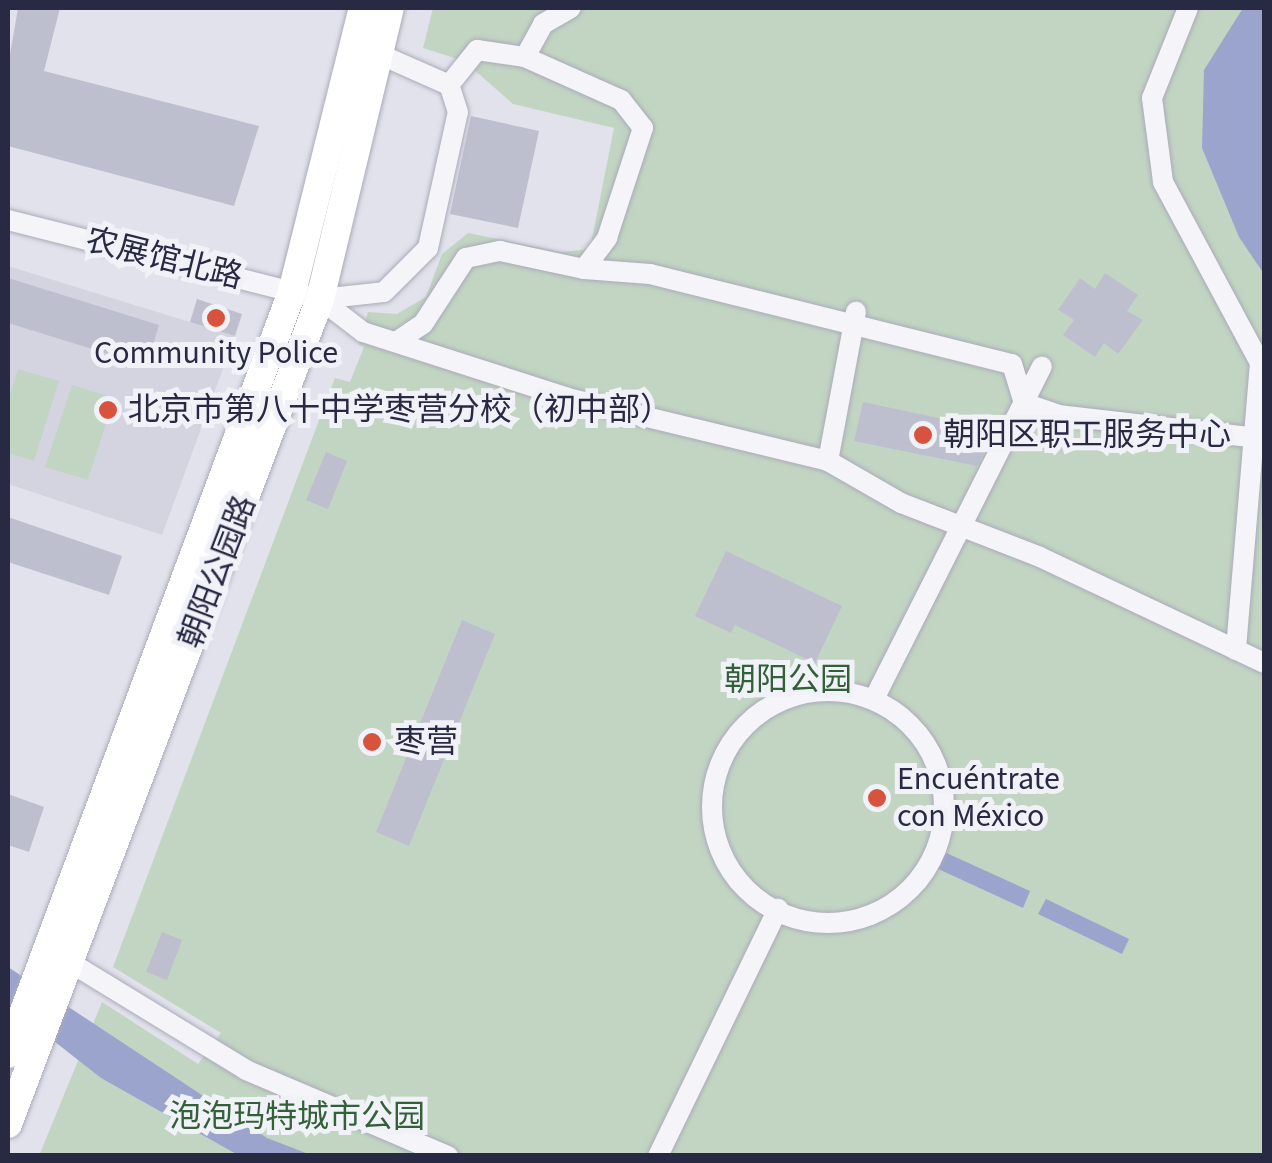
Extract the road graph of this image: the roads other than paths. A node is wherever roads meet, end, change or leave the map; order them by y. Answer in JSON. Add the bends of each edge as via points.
{"nodes":[{"id":1,"x":362,"y":8,"type":"edge"},
{"id":2,"x":390,"y":8,"type":"edge"},
{"id":3,"x":571,"y":8,"type":"edge"},
{"id":4,"x":1188,"y":8,"type":"edge"},
{"id":5,"x":379,"y":54,"type":"junction"},
{"id":6,"x":525,"y":57,"type":"junction"},
{"id":7,"x":449,"y":85,"type":"junction"},
{"id":8,"x":8,"y":220,"type":"edge"},
{"id":9,"x":584,"y":269,"type":"junction"},
{"id":10,"x":292,"y":292,"type":"junction"},
{"id":11,"x":320,"y":299,"type":"junction"},
{"id":12,"x":854,"y":320,"type":"junction"},
{"id":13,"x":396,"y":342,"type":"junction"},
{"id":14,"x":1042,"y":367,"type":"dead end"},
{"id":15,"x":1024,"y":403,"type":"junction"},
{"id":16,"x":1257,"y":438,"type":"junction"},
{"id":17,"x":828,"y":461,"type":"junction"},
{"id":18,"x":961,"y":526,"type":"junction"},
{"id":19,"x":1236,"y":650,"type":"junction"},
{"id":20,"x":1264,"y":664,"type":"edge"},
{"id":21,"x":876,"y":695,"type":"junction"},
{"id":22,"x":778,"y":909,"type":"junction"},
{"id":23,"x":61,"y":963,"type":"junction"},
{"id":24,"x":18,"y":1052,"type":"edge"},
{"id":25,"x":10,"y":1112,"type":"edge"},
{"id":26,"x":448,"y":1156,"type":"edge"},
{"id":27,"x":658,"y":1156,"type":"edge"}],
"edges":[{"from":1,"to":10,"type":"main road","name":"朝阳公园路"},
{"from":2,"to":5,"type":"main road","name":"朝阳公园路"},
{"from":3,"to":6,"type":"street","via":[[543,24]]},
{"from":4,"to":16,"type":"street","via":[[1152,98],[1164,182],[1260,363]]},
{"from":5,"to":7,"type":"street"},
{"from":5,"to":11,"type":"main road","name":"朝阳公园路"},
{"from":6,"to":7,"type":"street","via":[[477,50]]},
{"from":6,"to":9,"type":"street","via":[[621,100],[643,128],[607,238]]},
{"from":7,"to":11,"type":"street","via":[[458,112],[428,248],[384,292]]},
{"from":8,"to":10,"type":"street","name":"农展馆北路"},
{"from":9,"to":12,"type":"street","via":[[650,274]]},
{"from":9,"to":13,"type":"street","via":[[500,250],[466,258],[423,324]]},
{"from":10,"to":11,"type":"street","name":"农展馆北路"},
{"from":10,"to":23,"type":"main road","name":"朝阳公园路"},
{"from":11,"to":13,"type":"street","via":[[364,332]]},
{"from":11,"to":23,"type":"main road","name":"朝阳公园路"},
{"from":12,"to":15,"type":"street","via":[[1012,364]]},
{"from":12,"to":17,"type":"street"},
{"from":13,"to":17,"type":"street","via":[[568,398]]},
{"from":14,"to":15,"type":"street"},
{"from":15,"to":16,"type":"street","via":[[1059,416]]},
{"from":15,"to":18,"type":"street"},
{"from":16,"to":19,"type":"street","via":[[1240,545]]},
{"from":17,"to":18,"type":"street"},
{"from":18,"to":19,"type":"street"},
{"from":18,"to":21,"type":"street"},
{"from":19,"to":20,"type":"street"},
{"from":21,"to":22,"type":"street","via":[[824,690],[770,703],[740,728],[721,764],[709,800],[716,845],[735,880]]},
{"from":21,"to":22,"type":"street","via":[[937,758],[941,830],[919,882],[861,924],[824,924]]},
{"from":22,"to":27,"type":"street"},
{"from":23,"to":24,"type":"main road","name":"朝阳公园路"},
{"from":23,"to":26,"type":"street","via":[[246,1070]]},
{"from":24,"to":25,"type":"main road","name":"朝阳公园路"}]}
